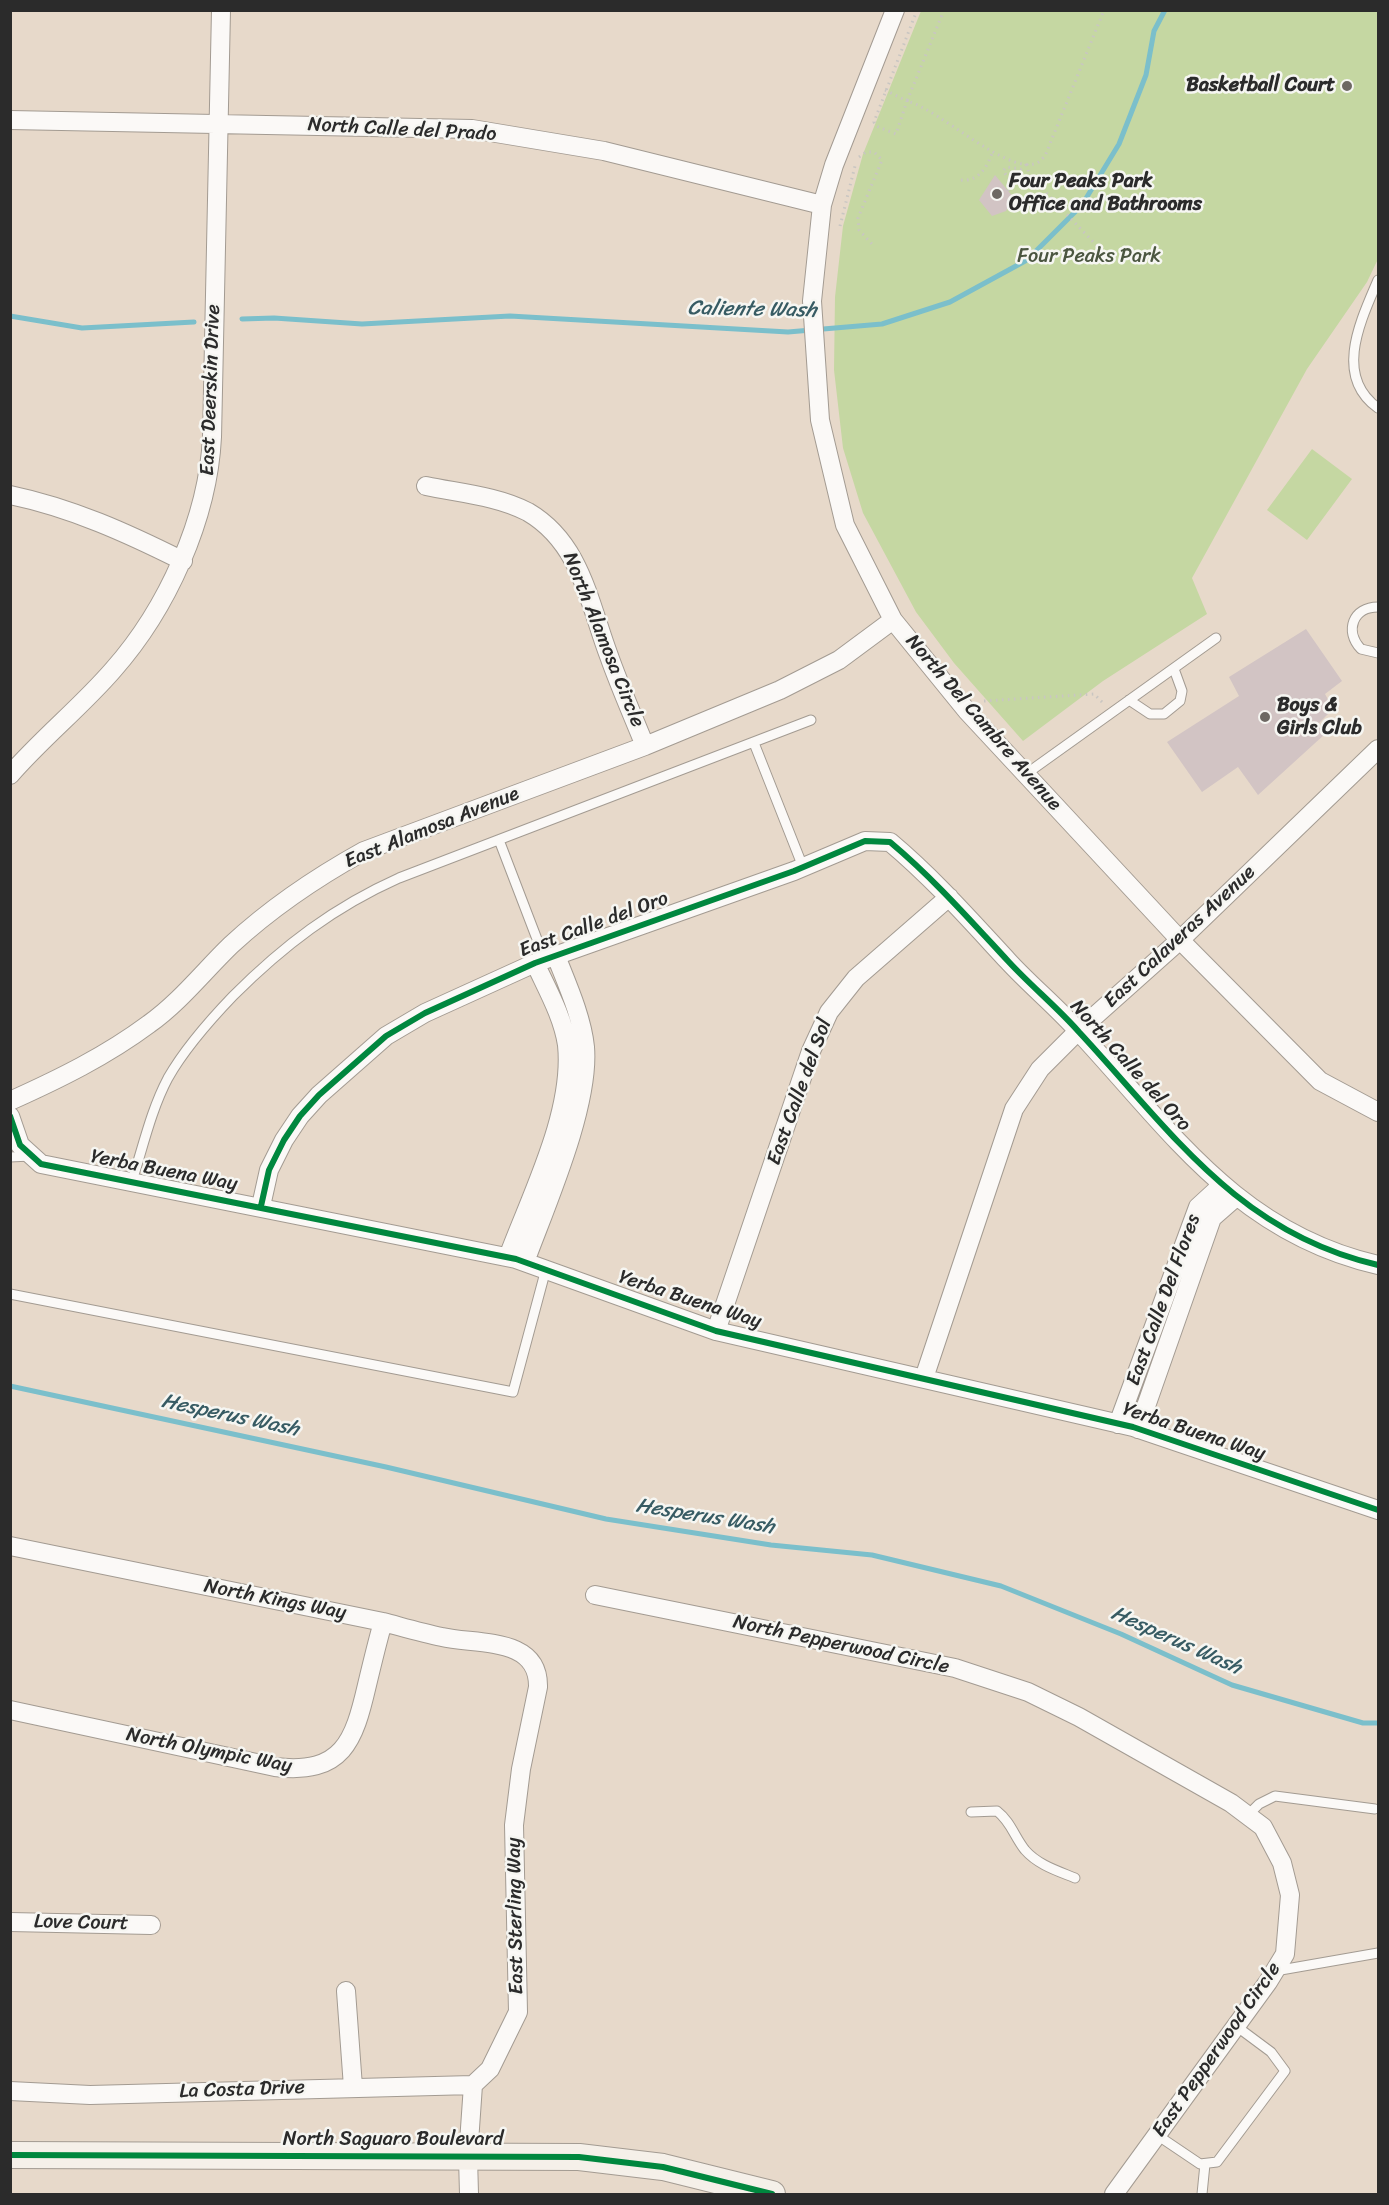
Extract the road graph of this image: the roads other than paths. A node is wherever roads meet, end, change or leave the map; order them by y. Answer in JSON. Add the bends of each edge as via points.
{"nodes":[{"id":1,"x":220,"y":10,"type":"edge"},
{"id":2,"x":895,"y":10,"type":"edge"},
{"id":3,"x":10,"y":120,"type":"edge"},
{"id":4,"x":218,"y":124,"type":"junction"},
{"id":5,"x":822,"y":205,"type":"junction"},
{"id":6,"x":1378,"y":280,"type":"edge"},
{"id":7,"x":1378,"y":408,"type":"edge"},
{"id":8,"x":426,"y":486,"type":"dead end"},
{"id":9,"x":10,"y":495,"type":"edge"},
{"id":10,"x":183,"y":561,"type":"junction"},
{"id":11,"x":1378,"y":607,"type":"edge"},
{"id":12,"x":893,"y":620,"type":"junction"},
{"id":13,"x":1216,"y":638,"type":"dead end"},
{"id":14,"x":1378,"y":653,"type":"edge"},
{"id":15,"x":1174,"y":669,"type":"junction"},
{"id":16,"x":1129,"y":700,"type":"junction"},
{"id":17,"x":811,"y":720,"type":"dead end"},
{"id":18,"x":754,"y":743,"type":"junction"},
{"id":19,"x":645,"y":746,"type":"junction"},
{"id":20,"x":1378,"y":749,"type":"edge"},
{"id":21,"x":1026,"y":774,"type":"junction"},
{"id":22,"x":10,"y":775,"type":"edge"},
{"id":23,"x":498,"y":840,"type":"junction"},
{"id":24,"x":890,"y":842,"type":"joint"},
{"id":25,"x":803,"y":867,"type":"junction"},
{"id":26,"x":949,"y":897,"type":"junction"},
{"id":27,"x":1180,"y":940,"type":"junction"},
{"id":28,"x":545,"y":960,"type":"junction"},
{"id":29,"x":1078,"y":1031,"type":"junction"},
{"id":30,"x":10,"y":1101,"type":"edge"},
{"id":31,"x":1378,"y":1112,"type":"edge"},
{"id":32,"x":10,"y":1116,"type":"edge"},
{"id":33,"x":31,"y":1156,"type":"junction"},
{"id":34,"x":10,"y":1157,"type":"edge"},
{"id":35,"x":132,"y":1182,"type":"junction"},
{"id":36,"x":1222,"y":1185,"type":"junction"},
{"id":37,"x":1236,"y":1197,"type":"junction"},
{"id":38,"x":261,"y":1206,"type":"junction"},
{"id":39,"x":517,"y":1259,"type":"junction"},
{"id":40,"x":1378,"y":1265,"type":"edge"},
{"id":41,"x":546,"y":1269,"type":"junction"},
{"id":42,"x":10,"y":1294,"type":"edge"},
{"id":43,"x":716,"y":1331,"type":"junction"},
{"id":44,"x":924,"y":1378,"type":"junction"},
{"id":45,"x":1118,"y":1424,"type":"junction"},
{"id":46,"x":1138,"y":1429,"type":"junction"},
{"id":47,"x":1378,"y":1510,"type":"edge"},
{"id":48,"x":10,"y":1546,"type":"edge"},
{"id":49,"x":595,"y":1595,"type":"dead end"},
{"id":50,"x":383,"y":1622,"type":"junction"},
{"id":51,"x":534,"y":1664,"type":"joint"},
{"id":52,"x":10,"y":1710,"type":"edge"},
{"id":53,"x":1079,"y":1717,"type":"joint"},
{"id":54,"x":1375,"y":1809,"type":"dead end"},
{"id":55,"x":971,"y":1812,"type":"dead end"},
{"id":56,"x":1248,"y":1815,"type":"junction"},
{"id":57,"x":1076,"y":1878,"type":"dead end"},
{"id":58,"x":10,"y":1922,"type":"edge"},
{"id":59,"x":151,"y":1925,"type":"dead end"},
{"id":60,"x":1378,"y":1953,"type":"edge"},
{"id":61,"x":1274,"y":1972,"type":"junction"},
{"id":62,"x":346,"y":1991,"type":"dead end"},
{"id":63,"x":1236,"y":2026,"type":"junction"},
{"id":64,"x":473,"y":2085,"type":"junction"},
{"id":65,"x":353,"y":2087,"type":"junction"},
{"id":66,"x":10,"y":2091,"type":"edge"},
{"id":67,"x":1157,"y":2135,"type":"junction"},
{"id":68,"x":10,"y":2155,"type":"edge"},
{"id":69,"x":468,"y":2157,"type":"junction"},
{"id":70,"x":1204,"y":2163,"type":"junction"},
{"id":71,"x":469,"y":2194,"type":"edge"},
{"id":72,"x":772,"y":2194,"type":"edge"},
{"id":73,"x":1114,"y":2194,"type":"edge"},
{"id":74,"x":1202,"y":2194,"type":"edge"}],
"edges":[{"from":1,"to":4,"type":"street","name":"East Deerskin Drive"},
{"from":2,"to":5,"type":"street","name":"North Del Cambre Avenue"},
{"from":3,"to":4,"type":"street","name":"North Calle del Prado"},
{"from":4,"to":5,"type":"street","name":"North Calle del Prado","via":[[472,129],[604,151]]},
{"from":4,"to":10,"type":"street","name":"East Deerskin Drive","via":[[210,472]]},
{"from":5,"to":12,"type":"street","name":"North Del Cambre Avenue","via":[[812,301],[820,420],[845,525]]},
{"from":6,"to":7,"type":"lane","via":[[1358,327],[1353,368],[1364,398]]},
{"from":8,"to":19,"type":"street","name":"North Alamosa Circle","via":[[509,503],[529,513],[562,540],[579,569]]},
{"from":9,"to":10,"type":"street","via":[[66,508]]},
{"from":10,"to":22,"type":"street","name":"East Deerskin Drive","via":[[133,646]]},
{"from":11,"to":14,"type":"lane","via":[[1357,614],[1351,628],[1361,649]]},
{"from":12,"to":19,"type":"street","name":"East Alamosa Avenue","via":[[839,660],[780,690]]},
{"from":12,"to":21,"type":"street","name":"North Del Cambre Avenue","via":[[967,711]]},
{"from":13,"to":15,"type":"lane"},
{"from":15,"to":16,"type":"lane"},
{"from":15,"to":16,"type":"lane","via":[[1182,691],[1180,701],[1164,714],[1150,714]]},
{"from":16,"to":21,"type":"lane"},
{"from":17,"to":18,"type":"lane"},
{"from":18,"to":23,"type":"lane"},
{"from":18,"to":25,"type":"lane"},
{"from":19,"to":30,"type":"street","name":"East Alamosa Avenue","via":[[398,837],[332,869],[231,945],[151,1023],[65,1076]]},
{"from":20,"to":27,"type":"street","name":"East Calaveras Avenue"},
{"from":21,"to":27,"type":"street","name":"North Del Cambre Avenue"},
{"from":23,"to":28,"type":"lane"},
{"from":23,"to":35,"type":"lane","via":[[365,893],[310,927],[256,973],[212,1018],[176,1065],[156,1104]]},
{"from":24,"to":25,"type":"street","name":"East Calle del Oro","via":[[866,842]]},
{"from":24,"to":26,"type":"street","name":"North Calle del Oro"},
{"from":25,"to":28,"type":"street","name":"East Calle del Oro"},
{"from":26,"to":29,"type":"street","name":"North Calle del Oro"},
{"from":26,"to":43,"type":"street","name":"East Calle del Sol","via":[[856,978],[829,1012],[811,1051]]},
{"from":27,"to":29,"type":"street","name":"East Calaveras Avenue"},
{"from":27,"to":31,"type":"street","name":"North Del Cambre Avenue","via":[[1320,1081]]},
{"from":28,"to":38,"type":"street","name":"East Calle del Oro","via":[[425,1013],[386,1036],[351,1066],[306,1109],[284,1140],[269,1170]]},
{"from":28,"to":39,"type":"street","via":[[567,1044],[567,1077],[556,1129]]},
{"from":29,"to":36,"type":"street","name":"North Calle del Oro","via":[[1187,1152]]},
{"from":29,"to":44,"type":"street","name":"East Calaveras Avenue","via":[[1040,1069],[1014,1109]]},
{"from":32,"to":33,"type":"street","via":[[20,1145]]},
{"from":33,"to":34,"type":"lane"},
{"from":33,"to":35,"type":"street","name":"Yerba Buena Way","via":[[41,1164]]},
{"from":35,"to":38,"type":"street","name":"Yerba Buena Way"},
{"from":36,"to":37,"type":"street","name":"North Calle del Oro"},
{"from":36,"to":45,"type":"street","name":"East Calle Del Flores","via":[[1198,1207]]},
{"from":37,"to":40,"type":"street","name":"North Calle del Oro","via":[[1301,1238],[1340,1256]]},
{"from":37,"to":46,"type":"street","name":"East Calle Del Flores","via":[[1212,1218]]},
{"from":38,"to":39,"type":"street","name":"Yerba Buena Way"},
{"from":39,"to":41,"type":"street","name":"Yerba Buena Way"},
{"from":41,"to":42,"type":"lane","via":[[513,1392]]},
{"from":41,"to":43,"type":"street","name":"Yerba Buena Way"},
{"from":43,"to":44,"type":"street","name":"Yerba Buena Way"},
{"from":44,"to":45,"type":"street","name":"Yerba Buena Way"},
{"from":45,"to":46,"type":"street","name":"Yerba Buena Way"},
{"from":46,"to":47,"type":"street","name":"Yerba Buena Way"},
{"from":48,"to":50,"type":"street","name":"North Kings Way"},
{"from":49,"to":53,"type":"street","name":"North Pepperwood Circle","via":[[956,1668],[1028,1692]]},
{"from":50,"to":51,"type":"street","name":"North Kings Way","via":[[443,1638],[502,1645],[518,1651]]},
{"from":50,"to":52,"type":"street","name":"North Olympic Way","via":[[362,1713],[352,1738],[324,1762],[305,1768],[275,1767]]},
{"from":51,"to":64,"type":"street","name":"East Sterling Way","via":[[538,1687],[514,1825],[518,2012],[490,2068]]},
{"from":53,"to":56,"type":"street","name":"East Pepperwood Circle"},
{"from":54,"to":56,"type":"lane","via":[[1275,1796]]},
{"from":55,"to":57,"type":"lane","via":[[997,1811],[1013,1826],[1033,1858]]},
{"from":56,"to":61,"type":"street","name":"East Pepperwood Circle","via":[[1263,1827],[1282,1863],[1290,1895],[1285,1954]]},
{"from":58,"to":59,"type":"street","name":"Love Court"},
{"from":60,"to":61,"type":"lane"},
{"from":61,"to":63,"type":"street","name":"East Pepperwood Circle"},
{"from":62,"to":65,"type":"street"},
{"from":63,"to":67,"type":"street","name":"East Pepperwood Circle"},
{"from":63,"to":70,"type":"lane","via":[[1271,2052],[1285,2071],[1217,2162]]},
{"from":64,"to":65,"type":"street","name":"La Costa Drive"},
{"from":64,"to":69,"type":"street"},
{"from":65,"to":66,"type":"street","name":"La Costa Drive","via":[[90,2095]]},
{"from":67,"to":70,"type":"lane"},
{"from":67,"to":73,"type":"street","name":"East Pepperwood Circle"},
{"from":68,"to":69,"type":"main road","name":"North Saguaro Boulevard"},
{"from":69,"to":71,"type":"street"},
{"from":69,"to":72,"type":"main road","name":"North Saguaro Boulevard","via":[[579,2157],[663,2167]]},
{"from":70,"to":74,"type":"lane"}]}
